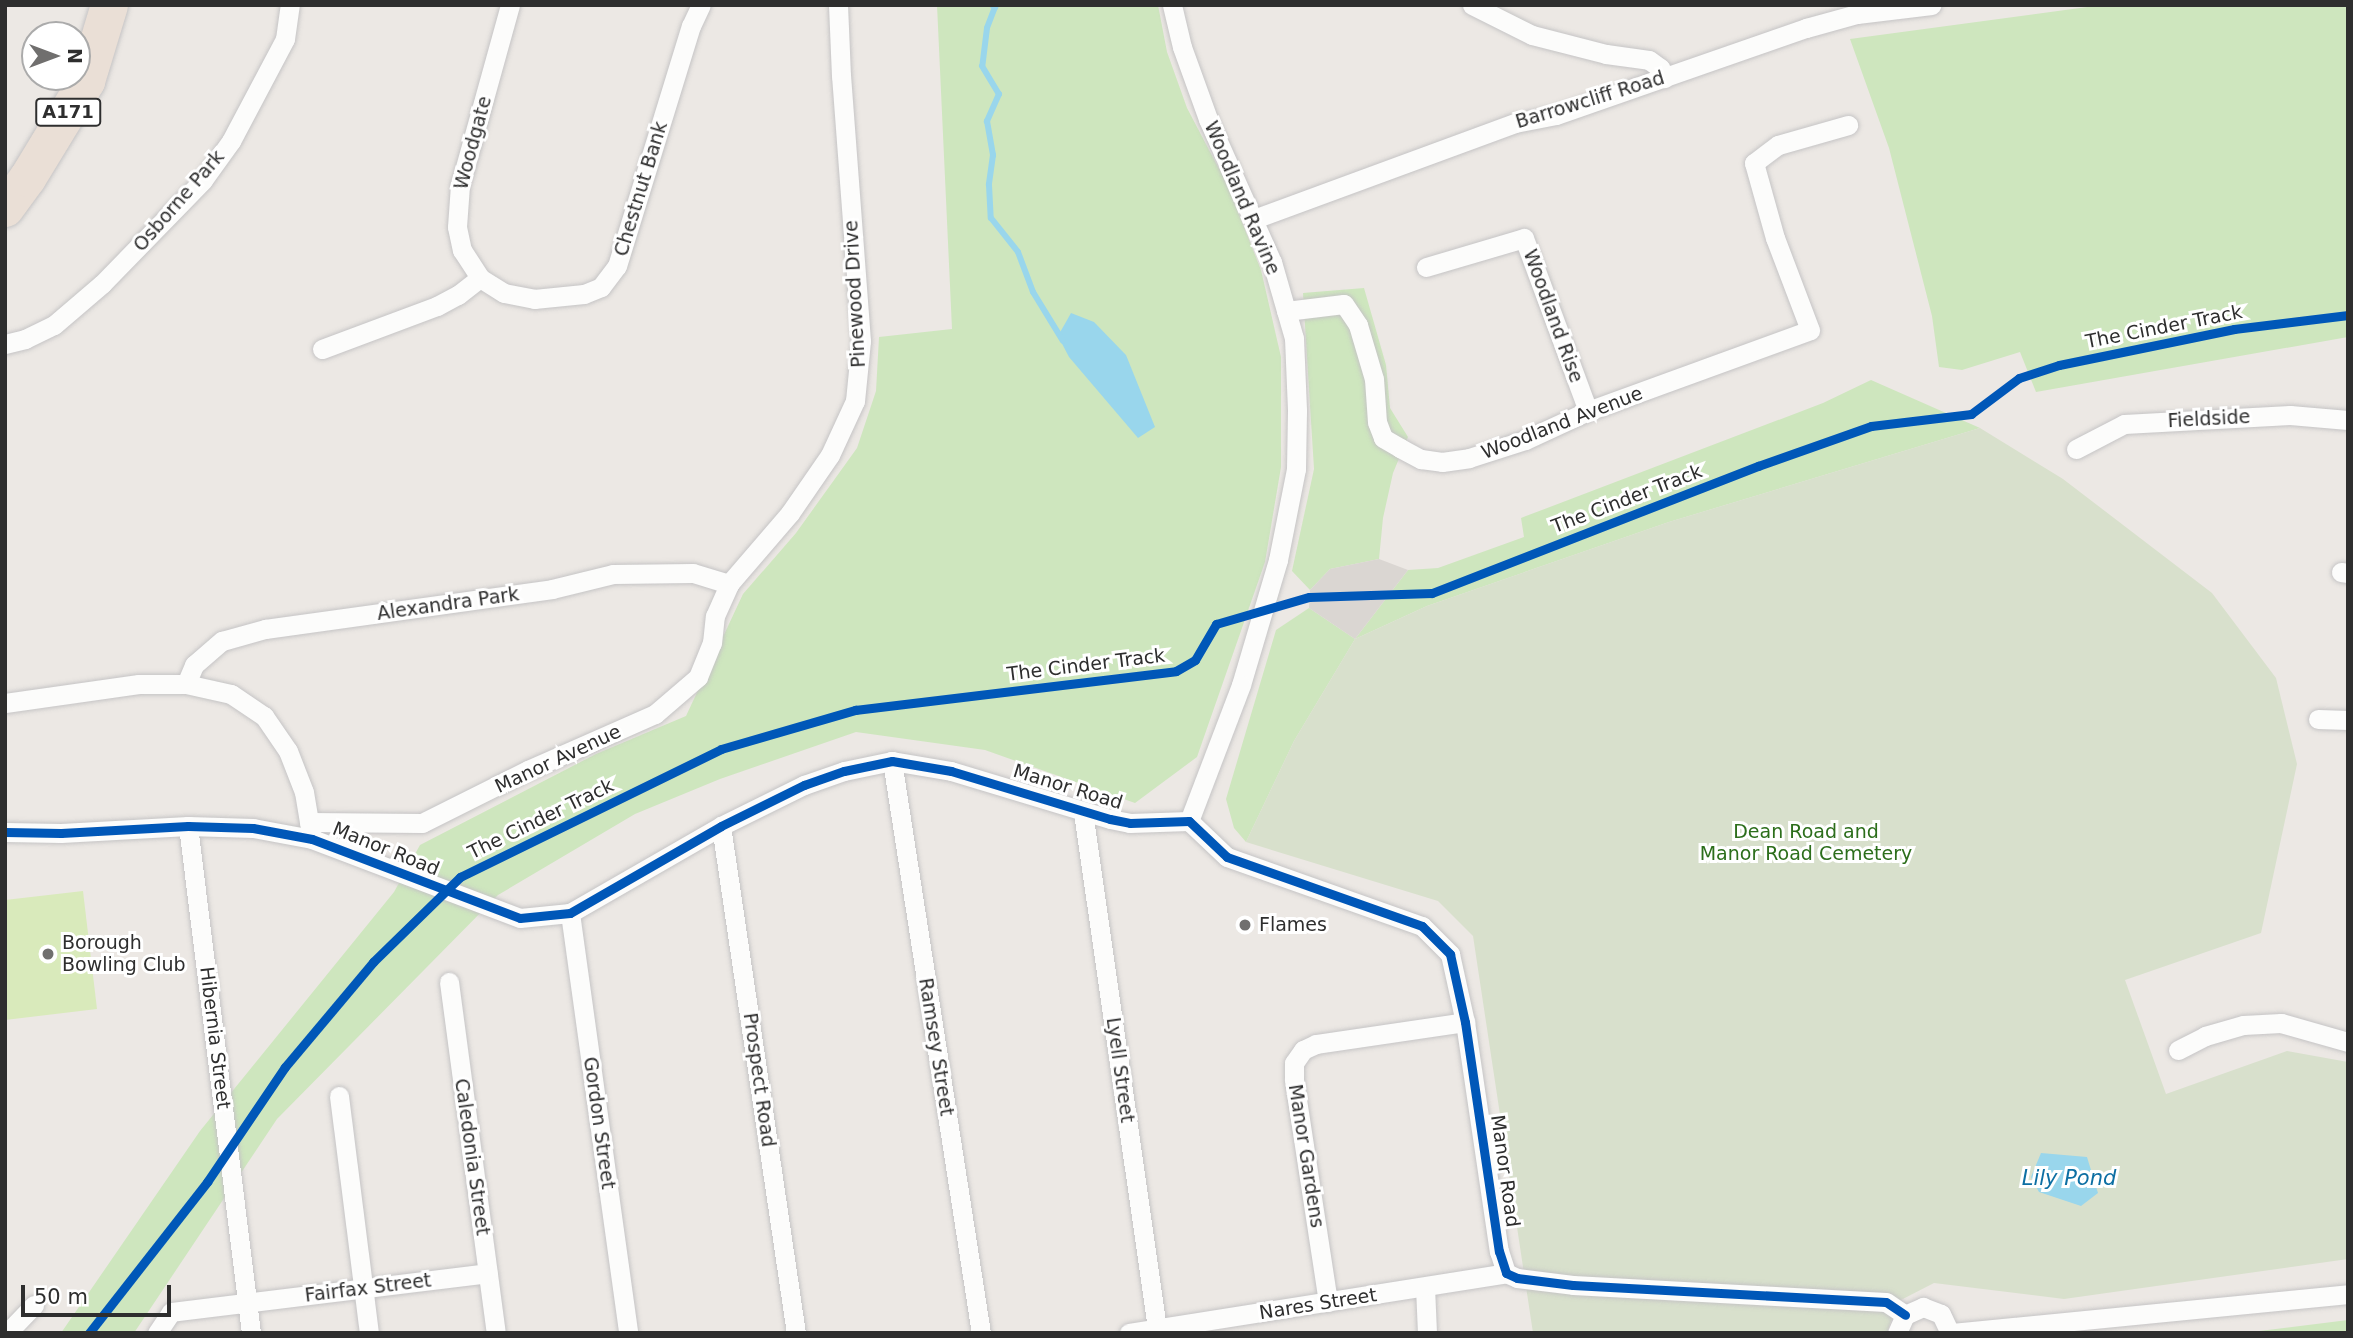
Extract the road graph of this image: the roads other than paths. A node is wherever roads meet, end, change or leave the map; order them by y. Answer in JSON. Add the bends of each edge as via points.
{"nodes":[{"id":1,"x":110,"y":5,"type":"edge"},
{"id":2,"x":290,"y":5,"type":"edge"},
{"id":3,"x":510,"y":5,"type":"edge"},
{"id":4,"x":701,"y":5,"type":"edge"},
{"id":5,"x":838,"y":5,"type":"edge"},
{"id":6,"x":1172,"y":5,"type":"edge"},
{"id":7,"x":1472,"y":5,"type":"edge"},
{"id":8,"x":1837,"y":5,"type":"edge"},
{"id":9,"x":1931,"y":5,"type":"edge"},
{"id":10,"x":1825,"y":22,"type":"junction"},
{"id":11,"x":1664,"y":78,"type":"junction"},
{"id":12,"x":1848,"y":125,"type":"dead end"},
{"id":13,"x":5,"y":208,"type":"edge"},
{"id":14,"x":1254,"y":219,"type":"junction"},
{"id":15,"x":1426,"y":267,"type":"dead end"},
{"id":16,"x":480,"y":278,"type":"junction"},
{"id":17,"x":1286,"y":311,"type":"junction"},
{"id":18,"x":5,"y":344,"type":"edge"},
{"id":19,"x":322,"y":349,"type":"dead end"},
{"id":20,"x":1588,"y":411,"type":"junction"},
{"id":21,"x":2348,"y":420,"type":"edge"},
{"id":22,"x":2076,"y":449,"type":"dead end"},
{"id":23,"x":729,"y":584,"type":"junction"},
{"id":24,"x":186,"y":684,"type":"junction"},
{"id":25,"x":5,"y":703,"type":"edge"},
{"id":26,"x":2318,"y":719,"type":"dead end"},
{"id":27,"x":2348,"y":720,"type":"edge"},
{"id":28,"x":892,"y":761,"type":"junction"},
{"id":29,"x":1083,"y":812,"type":"junction"},
{"id":30,"x":1189,"y":821,"type":"junction"},
{"id":31,"x":188,"y":826,"type":"junction"},
{"id":32,"x":721,"y":826,"type":"junction"},
{"id":33,"x":310,"y":830,"type":"junction"},
{"id":34,"x":5,"y":832,"type":"edge"},
{"id":35,"x":570,"y":913,"type":"junction"},
{"id":36,"x":449,"y":982,"type":"dead end"},
{"id":37,"x":1465,"y":1022,"type":"junction"},
{"id":38,"x":2348,"y":1042,"type":"edge"},
{"id":39,"x":2178,"y":1050,"type":"dead end"},
{"id":40,"x":339,"y":1096,"type":"dead end"},
{"id":41,"x":488,"y":1273,"type":"junction"},
{"id":42,"x":1506,"y":1273,"type":"junction"},
{"id":43,"x":1425,"y":1287,"type":"junction"},
{"id":44,"x":364,"y":1290,"type":"junction"},
{"id":45,"x":2348,"y":1294,"type":"edge"},
{"id":46,"x":1328,"y":1302,"type":"junction"},
{"id":47,"x":247,"y":1303,"type":"junction"},
{"id":48,"x":34,"y":1305,"type":"dead end"},
{"id":49,"x":1901,"y":1324,"type":"edge"},
{"id":50,"x":1157,"y":1328,"type":"junction"},
{"id":51,"x":2021,"y":1329,"type":"edge"},
{"id":52,"x":7,"y":1333,"type":"edge"},
{"id":53,"x":157,"y":1333,"type":"edge"},
{"id":54,"x":251,"y":1333,"type":"edge"},
{"id":55,"x":369,"y":1333,"type":"edge"},
{"id":56,"x":496,"y":1333,"type":"edge"},
{"id":57,"x":628,"y":1333,"type":"edge"},
{"id":58,"x":796,"y":1333,"type":"edge"},
{"id":59,"x":981,"y":1333,"type":"edge"},
{"id":60,"x":1129,"y":1333,"type":"edge"},
{"id":61,"x":1427,"y":1333,"type":"edge"},
{"id":62,"x":1951,"y":1333,"type":"edge"}],
"edges":[{"from":1,"to":13,"type":"highway","number":"A171","via":[[86,81]]},
{"from":2,"to":18,"type":"street","name":"Osborne Park","via":[[285,39],[232,141],[203,180],[137,250],[54,325]]},
{"from":3,"to":16,"type":"street","name":"Woodgate","via":[[460,185],[458,239]]},
{"from":4,"to":16,"type":"street","name":"Chestnut Bank","via":[[617,266],[601,287],[566,298],[534,299],[504,293]]},
{"from":5,"to":23,"type":"street","name":"Pinewood Drive","via":[[861,341],[855,401],[830,455],[790,513]]},
{"from":6,"to":14,"type":"street","name":"Woodland Ravine","via":[[1208,119]]},
{"from":7,"to":11,"type":"street","via":[[1532,35],[1649,60]]},
{"from":8,"to":10,"type":"street"},
{"from":9,"to":10,"type":"street","name":"Barrowcliff Road"},
{"from":10,"to":11,"type":"street","name":"Barrowcliff Road"},
{"from":11,"to":14,"type":"street","name":"Barrowcliff Road","via":[[1556,115],[1515,123]]},
{"from":12,"to":20,"type":"street","name":"Woodland Avenue","via":[[1777,145],[1754,163],[1775,239],[1810,331]]},
{"from":14,"to":17,"type":"street","name":"Woodland Ravine"},
{"from":15,"to":20,"type":"street","name":"Woodland Rise","via":[[1524,239]]},
{"from":16,"to":19,"type":"street","via":[[437,306]]},
{"from":17,"to":20,"type":"street","name":"Woodland Avenue","via":[[1343,304],[1358,325],[1371,368],[1383,438],[1421,458],[1442,462],[1469,458],[1525,440]]},
{"from":17,"to":30,"type":"street","name":"Woodland Ravine","via":[[1294,338],[1296,469],[1278,560],[1241,685]]},
{"from":21,"to":22,"type":"street","name":"Fieldside","via":[[2290,415],[2124,424]]},
{"from":23,"to":24,"type":"street","name":"Alexandra Park","via":[[693,573],[613,574],[551,589],[265,629],[222,641],[194,665]]},
{"from":23,"to":33,"type":"street","name":"Manor Avenue","via":[[698,677],[655,714],[422,823]]},
{"from":24,"to":25,"type":"street","via":[[139,684]]},
{"from":24,"to":33,"type":"street","via":[[231,694],[264,716],[288,751],[304,792]]},
{"from":26,"to":27,"type":"street"},
{"from":28,"to":29,"type":"street","name":"Manor Road","via":[[951,771]]},
{"from":28,"to":32,"type":"street","name":"Manor Road","via":[[804,785]]},
{"from":28,"to":59,"type":"street","name":"Ramsey Street"},
{"from":29,"to":30,"type":"street","name":"Manor Road","via":[[1130,823]]},
{"from":29,"to":50,"type":"street","name":"Lyell Street"},
{"from":30,"to":37,"type":"street","name":"Manor Road","via":[[1227,857],[1422,926],[1450,954]]},
{"from":31,"to":33,"type":"street","name":"Manor Road"},
{"from":31,"to":34,"type":"street","name":"Manor Road"},
{"from":31,"to":47,"type":"street","name":"Hibernia Street"},
{"from":32,"to":35,"type":"street","name":"Manor Road"},
{"from":32,"to":58,"type":"street","name":"Prospect Road"},
{"from":33,"to":35,"type":"street","name":"Manor Road","via":[[416,881],[497,912],[520,918]]},
{"from":35,"to":57,"type":"street","name":"Gordon Street"},
{"from":36,"to":41,"type":"street","name":"Caledonia Street"},
{"from":37,"to":42,"type":"street","name":"Manor Road"},
{"from":37,"to":46,"type":"street","name":"Manor Gardens","via":[[1316,1044],[1303,1050],[1294,1063]]},
{"from":38,"to":39,"type":"street","via":[[2281,1023],[2243,1025]]},
{"from":40,"to":44,"type":"street"},
{"from":41,"to":44,"type":"street","name":"Fairfax Street"},
{"from":41,"to":56,"type":"street","name":"Caledonia Street"},
{"from":42,"to":43,"type":"street","name":"Nares Street"},
{"from":42,"to":49,"type":"street","via":[[1573,1285],[1886,1302]]},
{"from":43,"to":46,"type":"street","name":"Nares Street"},
{"from":43,"to":61,"type":"street"},
{"from":44,"to":47,"type":"street","name":"Fairfax Street"},
{"from":44,"to":55,"type":"street"},
{"from":45,"to":51,"type":"street"},
{"from":46,"to":50,"type":"street","name":"Nares Street"},
{"from":47,"to":53,"type":"street","name":"Fairfax Street","via":[[171,1312]]},
{"from":47,"to":54,"type":"street","name":"Hibernia Street"},
{"from":48,"to":52,"type":"street"},
{"from":49,"to":62,"type":"street","via":[[1923,1307],[1945,1318]]},
{"from":50,"to":60,"type":"street","name":"Nares Street"},
{"from":51,"to":62,"type":"street"}]}
